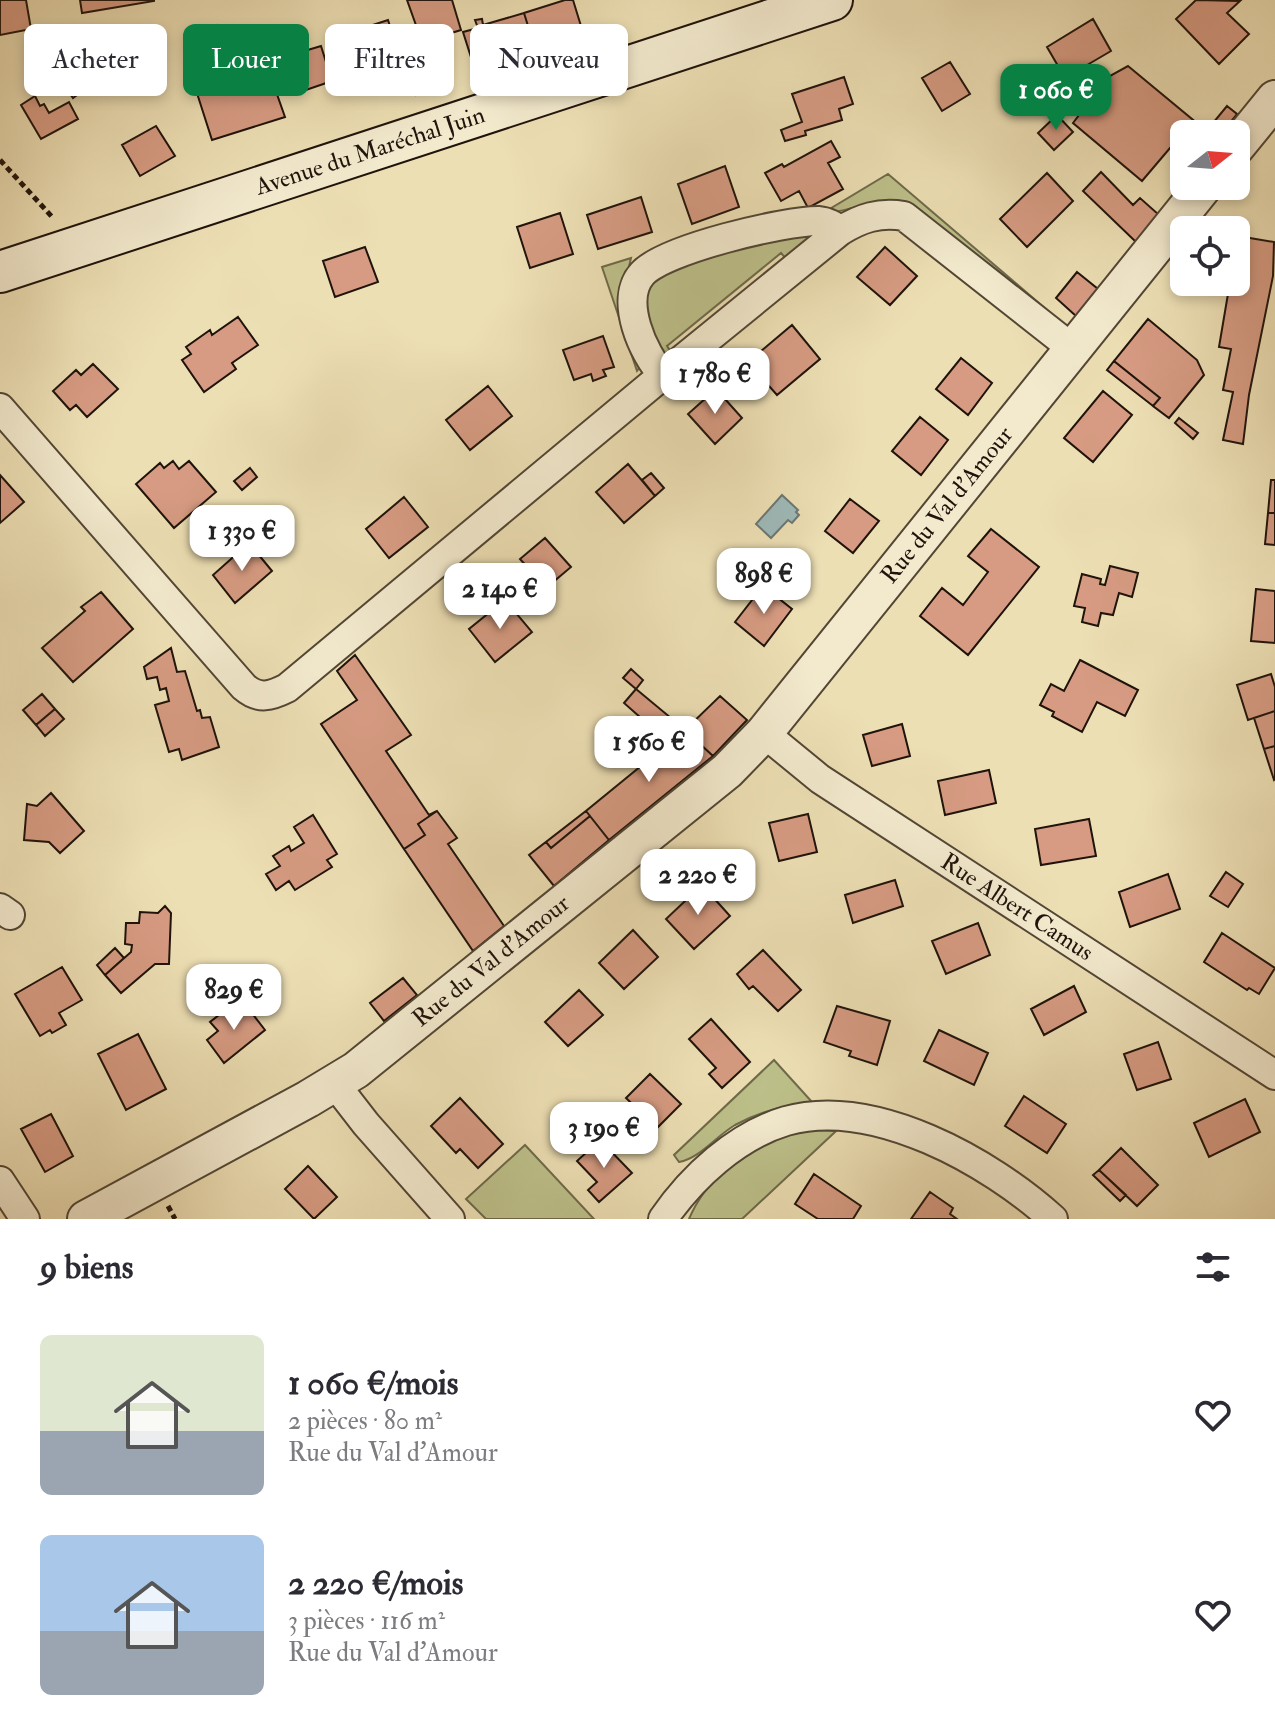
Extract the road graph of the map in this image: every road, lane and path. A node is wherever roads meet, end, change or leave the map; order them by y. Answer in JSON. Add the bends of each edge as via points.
{"nodes":[{"id":1,"x":832,"y":0,"type":"edge"},
{"id":2,"x":1275,"y":99,"type":"edge"},
{"id":3,"x":1250,"y":130,"type":"edge"},
{"id":4,"x":0,"y":160,"type":"edge"},
{"id":5,"x":1193,"y":200,"type":"edge"},
{"id":6,"x":55,"y":220,"type":"dead end"},
{"id":7,"x":840,"y":231,"type":"junction"},
{"id":8,"x":0,"y":272,"type":"edge"},
{"id":9,"x":1073,"y":349,"type":"junction"},
{"id":10,"x":663,"y":375,"type":"junction"},
{"id":11,"x":0,"y":408,"type":"edge"},
{"id":12,"x":764,"y":733,"type":"junction"},
{"id":13,"x":1275,"y":1075,"type":"edge"},
{"id":14,"x":335,"y":1084,"type":"junction"},
{"id":15,"x":0,"y":1181,"type":"edge"},
{"id":16,"x":168,"y":1205,"type":"dead end"},
{"id":17,"x":25,"y":1219,"type":"edge"},
{"id":18,"x":86,"y":1219,"type":"edge"},
{"id":19,"x":175,"y":1219,"type":"edge"},
{"id":20,"x":450,"y":1219,"type":"edge"},
{"id":21,"x":663,"y":1219,"type":"edge"},
{"id":22,"x":1053,"y":1219,"type":"edge"}],
"edges":[{"from":1,"to":8,"type":"main road","name":"Avenue du Maréchal Juin"},
{"from":2,"to":3,"type":"street"},
{"from":4,"to":6,"type":"path"},
{"from":5,"to":9,"type":"street","name":"Rue du Val d'Amour"},
{"from":7,"to":9,"type":"street","via":[[873,216],[904,216]]},
{"from":7,"to":10,"type":"street"},
{"from":7,"to":10,"type":"street","via":[[817,221],[770,227],[673,256],[644,271],[634,289],[634,313],[650,361]]},
{"from":9,"to":12,"type":"street","name":"Rue du Val d'Amour"},
{"from":10,"to":11,"type":"street","via":[[287,688],[265,697],[244,687]]},
{"from":12,"to":13,"type":"street","name":"Rue Albert Camus","via":[[820,779]]},
{"from":12,"to":14,"type":"street","name":"Rue du Val d'Amour","via":[[727,771]]},
{"from":14,"to":18,"type":"street","name":"Rue du Val d'Amour"},
{"from":14,"to":20,"type":"street"},
{"from":15,"to":17,"type":"street"},
{"from":16,"to":19,"type":"path"},
{"from":21,"to":22,"type":"street","via":[[696,1179],[744,1140],[788,1121],[837,1116],[891,1127],[958,1154],[997,1175]]}]}
